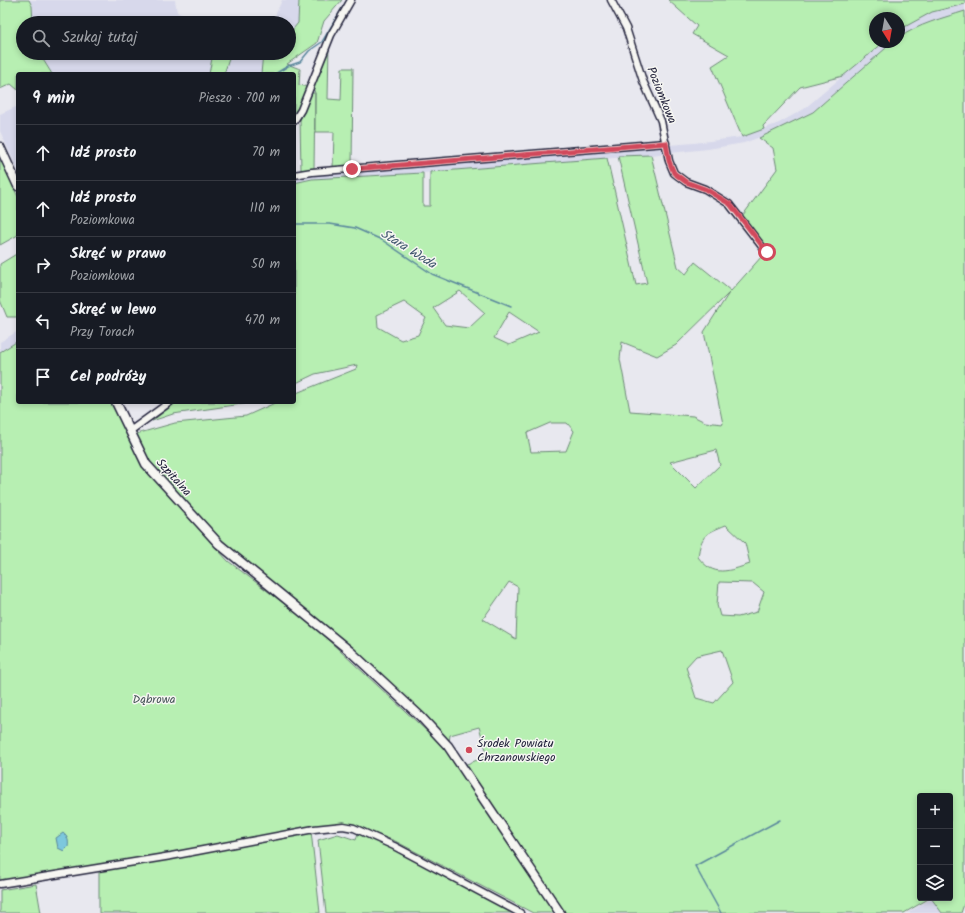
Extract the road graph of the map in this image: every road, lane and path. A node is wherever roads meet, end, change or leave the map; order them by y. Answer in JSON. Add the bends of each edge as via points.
{"nodes":[{"id":1,"x":351,"y":0,"type":"edge"},
{"id":2,"x":611,"y":0,"type":"edge"},
{"id":3,"x":296,"y":118,"type":"edge"},
{"id":4,"x":666,"y":143,"type":"junction"},
{"id":5,"x":0,"y":147,"type":"edge"},
{"id":6,"x":296,"y":175,"type":"edge"},
{"id":7,"x":16,"y":182,"type":"edge"},
{"id":8,"x":767,"y":252,"type":"dead end"},
{"id":9,"x":117,"y":404,"type":"edge"},
{"id":10,"x":167,"y":404,"type":"edge"},
{"id":11,"x":130,"y":431,"type":"junction"},
{"id":12,"x":0,"y":884,"type":"edge"},
{"id":13,"x":520,"y":913,"type":"edge"},
{"id":14,"x":560,"y":913,"type":"edge"}],
"edges":[{"from":1,"to":3,"type":"street","via":[[336,23],[302,110]]},
{"from":2,"to":4,"type":"street","name":"Poziomkowa","via":[[626,28],[643,81],[661,121]]},
{"from":4,"to":6,"type":"street"},
{"from":4,"to":8,"type":"street","name":"Poziomkowa","via":[[671,167],[680,178],[718,196],[738,213]]},
{"from":5,"to":7,"type":"main road"},
{"from":9,"to":11,"type":"main road","name":"Szpitalna"},
{"from":10,"to":11,"type":"street"},
{"from":11,"to":14,"type":"main road","name":"Szpitalna","via":[[146,464],[232,556],[351,652],[421,717],[448,746]]},
{"from":12,"to":13,"type":"street","via":[[171,856],[314,828],[343,826],[354,828],[394,846]]}]}
